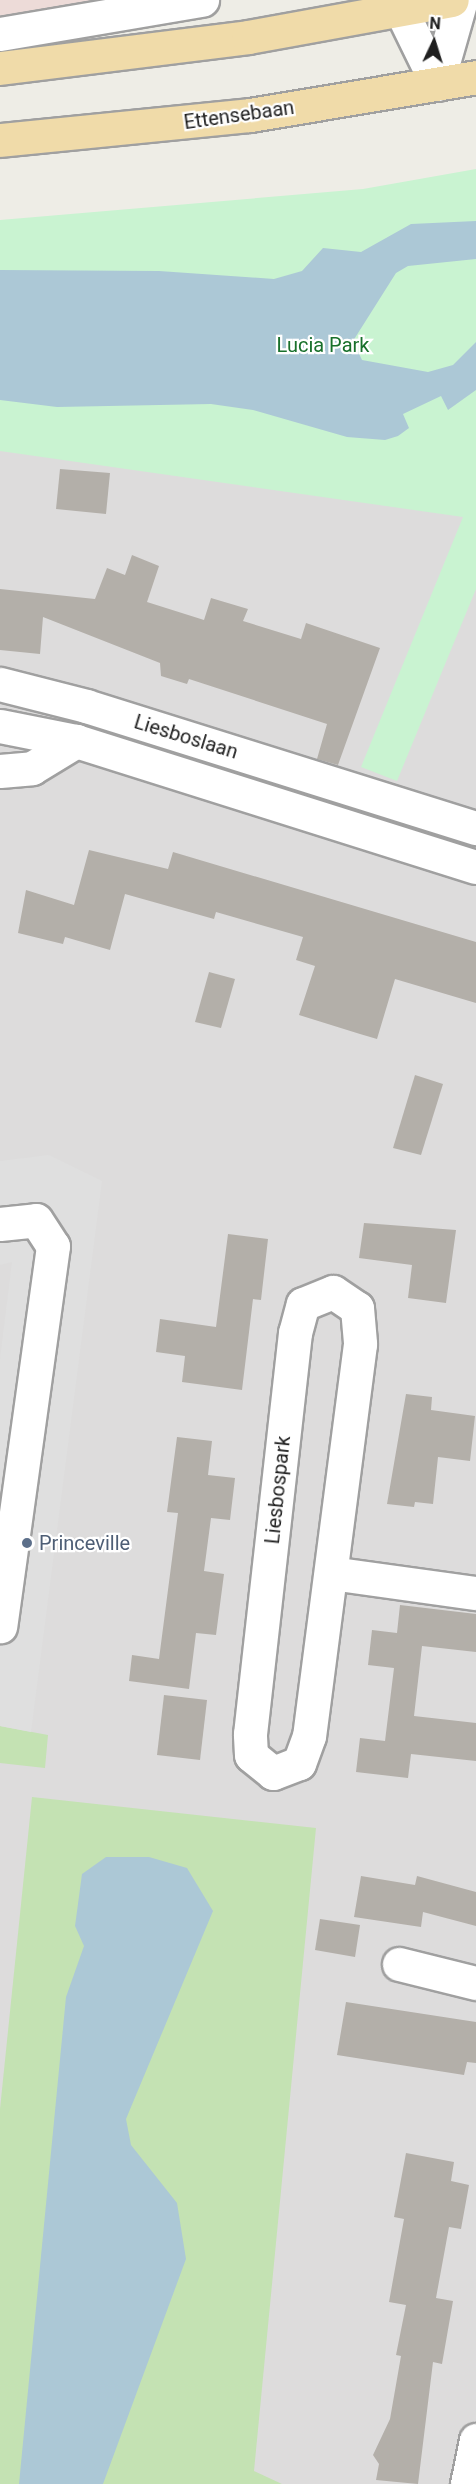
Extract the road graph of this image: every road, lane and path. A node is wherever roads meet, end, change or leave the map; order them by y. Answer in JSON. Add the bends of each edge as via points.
{"nodes":[{"id":1,"x":202,"y":0,"type":"edge"},
{"id":2,"x":452,"y":0,"type":"edge"},
{"id":3,"x":461,"y":0,"type":"edge"},
{"id":4,"x":397,"y":6,"type":"edge"},
{"id":5,"x":0,"y":34,"type":"edge"},
{"id":6,"x":0,"y":68,"type":"edge"},
{"id":7,"x":476,"y":76,"type":"edge"},
{"id":8,"x":437,"y":84,"type":"junction"},
{"id":9,"x":0,"y":140,"type":"edge"},
{"id":10,"x":0,"y":684,"type":"edge"},
{"id":11,"x":0,"y":726,"type":"edge"},
{"id":12,"x":76,"y":741,"type":"junction"},
{"id":13,"x":0,"y":771,"type":"edge"},
{"id":14,"x":371,"y":795,"type":"junction"},
{"id":15,"x":476,"y":828,"type":"edge"},
{"id":16,"x":359,"y":830,"type":"junction"},
{"id":17,"x":476,"y":867,"type":"edge"},
{"id":18,"x":0,"y":1224,"type":"edge"},
{"id":19,"x":331,"y":1573,"type":"junction"},
{"id":20,"x":476,"y":1593,"type":"edge"},
{"id":21,"x":0,"y":1626,"type":"edge"},
{"id":22,"x":399,"y":1964,"type":"dead end"},
{"id":23,"x":476,"y":1983,"type":"edge"},
{"id":24,"x":476,"y":2440,"type":"edge"},
{"id":25,"x":467,"y":2484,"type":"edge"}],
"edges":[{"from":1,"to":5,"type":"street"},
{"from":2,"to":4,"type":"main road"},
{"from":3,"to":8,"type":"street"},
{"from":4,"to":6,"type":"main road","via":[[248,37]]},
{"from":4,"to":8,"type":"street"},
{"from":7,"to":8,"type":"main road","name":"Ettensebaan"},
{"from":8,"to":9,"type":"main road","name":"Ettensebaan","via":[[250,115]]},
{"from":10,"to":14,"type":"street","name":"Liesboslaan","via":[[77,703]]},
{"from":11,"to":12,"type":"street","name":"Liesboslaan"},
{"from":12,"to":13,"type":"street","via":[[32,768]]},
{"from":12,"to":16,"type":"street","name":"Liesboslaan"},
{"from":14,"to":15,"type":"street","name":"Liesboslaan"},
{"from":14,"to":16,"type":"street"},
{"from":16,"to":17,"type":"street","name":"Liesboslaan"},
{"from":18,"to":21,"type":"street","via":[[36,1220],[54,1246]]},
{"from":19,"to":19,"type":"street","name":"Liesbospark","via":[[360,1344],[357,1308],[333,1292],[303,1304],[295,1333],[250,1734],[251,1755],[273,1773],[300,1763],[309,1736]]},
{"from":19,"to":20,"type":"street"},
{"from":22,"to":23,"type":"street"},
{"from":24,"to":25,"type":"street"}]}
